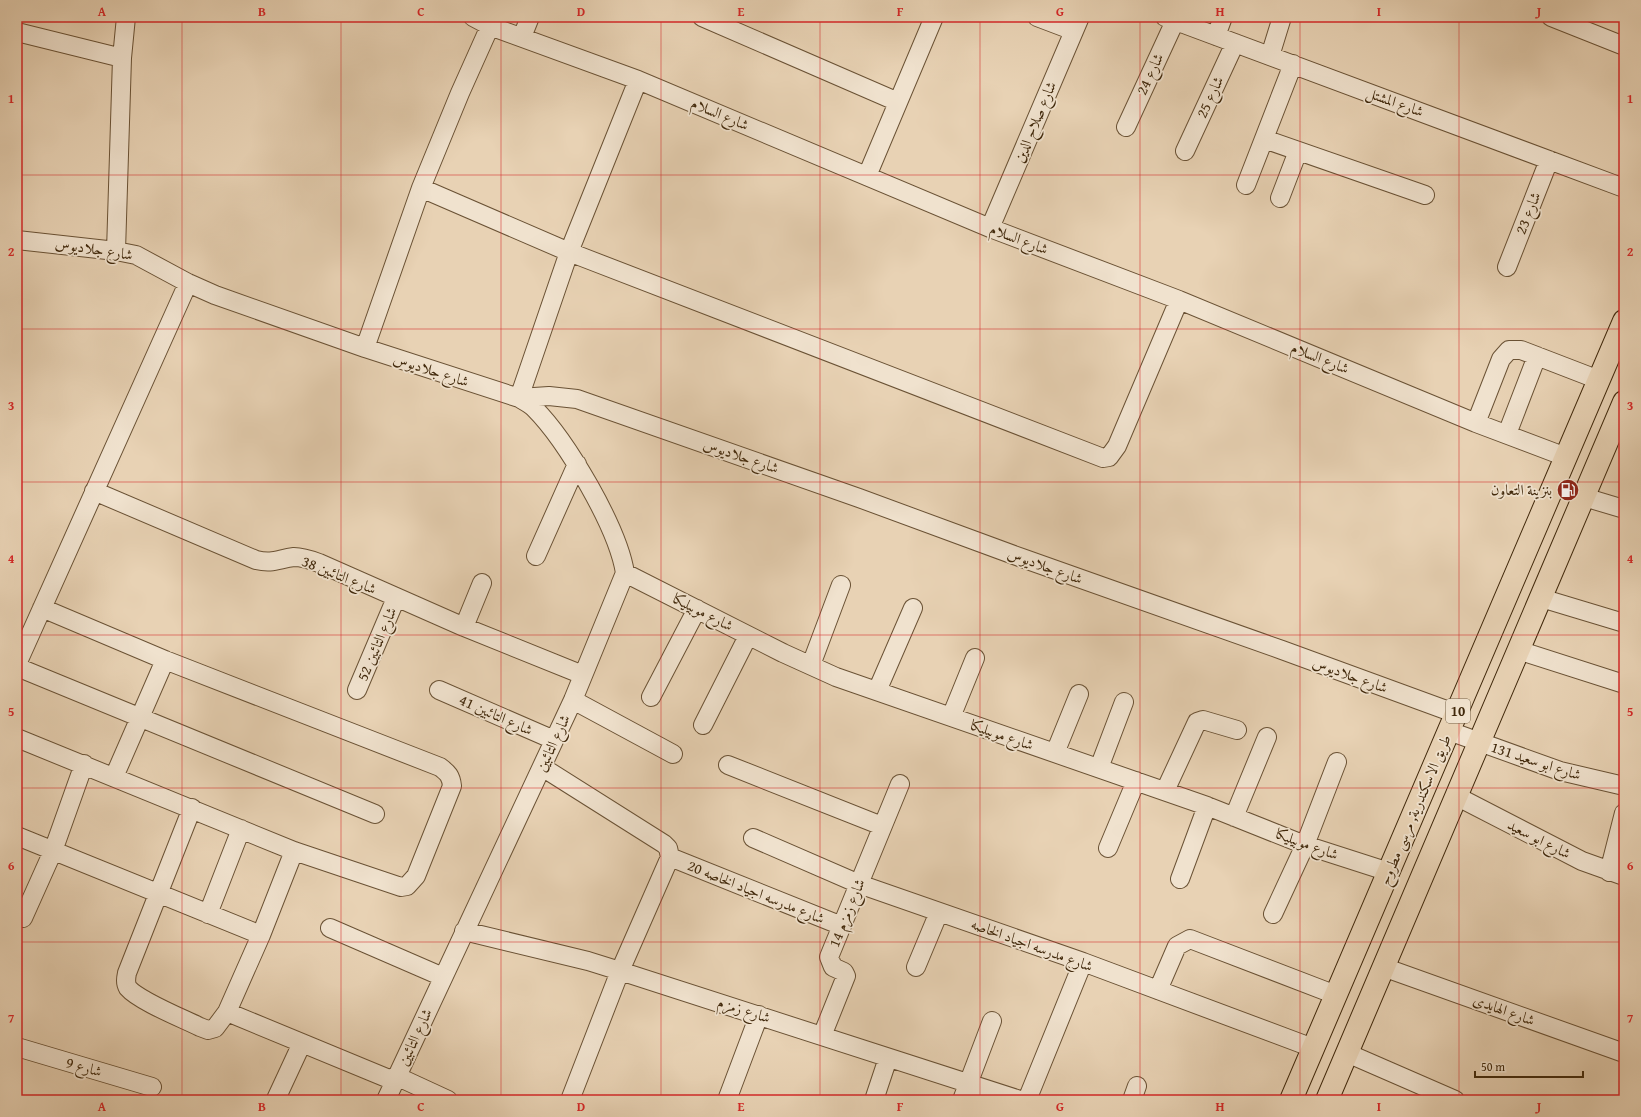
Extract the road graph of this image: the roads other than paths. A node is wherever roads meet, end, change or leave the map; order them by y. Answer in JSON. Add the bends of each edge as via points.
{"nodes":[{"id":1,"x":126,"y":17,"type":"edge"},
{"id":2,"x":473,"y":17,"type":"edge"},
{"id":3,"x":530,"y":17,"type":"edge"},
{"id":4,"x":702,"y":17,"type":"edge"},
{"id":5,"x":934,"y":17,"type":"edge"},
{"id":6,"x":1037,"y":17,"type":"edge"},
{"id":7,"x":1223,"y":17,"type":"edge"},
{"id":8,"x":1282,"y":17,"type":"edge"},
{"id":9,"x":1557,"y":18,"type":"edge"},
{"id":10,"x":1170,"y":19,"type":"edge"},
{"id":11,"x":1077,"y":24,"type":"edge"},
{"id":12,"x":490,"y":26,"type":"junction"},
{"id":13,"x":17,"y":32,"type":"edge"},
{"id":14,"x":1216,"y":36,"type":"junction"},
{"id":15,"x":522,"y":37,"type":"junction"},
{"id":16,"x":1235,"y":43,"type":"junction"},
{"id":17,"x":1624,"y":46,"type":"edge"},
{"id":18,"x":1270,"y":56,"type":"junction"},
{"id":19,"x":122,"y":58,"type":"junction"},
{"id":20,"x":1293,"y":64,"type":"junction"},
{"id":21,"x":638,"y":80,"type":"junction"},
{"id":22,"x":898,"y":102,"type":"junction"},
{"id":23,"x":1126,"y":128,"type":"dead end"},
{"id":24,"x":1264,"y":139,"type":"junction"},
{"id":25,"x":1298,"y":151,"type":"junction"},
{"id":26,"x":1185,"y":152,"type":"dead end"},
{"id":27,"x":1549,"y":160,"type":"junction"},
{"id":28,"x":867,"y":176,"type":"junction"},
{"id":29,"x":1246,"y":185,"type":"dead end"},
{"id":30,"x":421,"y":188,"type":"junction"},
{"id":31,"x":1624,"y":188,"type":"edge"},
{"id":32,"x":1425,"y":195,"type":"dead end"},
{"id":33,"x":1280,"y":198,"type":"dead end"},
{"id":34,"x":990,"y":228,"type":"junction"},
{"id":35,"x":17,"y":240,"type":"edge"},
{"id":36,"x":116,"y":251,"type":"junction"},
{"id":37,"x":569,"y":252,"type":"junction"},
{"id":38,"x":1507,"y":267,"type":"dead end"},
{"id":39,"x":188,"y":283,"type":"junction"},
{"id":40,"x":1179,"y":300,"type":"junction"},
{"id":41,"x":1624,"y":321,"type":"edge"},
{"id":42,"x":365,"y":348,"type":"junction"},
{"id":43,"x":1537,"y":356,"type":"junction"},
{"id":44,"x":1599,"y":380,"type":"junction"},
{"id":45,"x":519,"y":398,"type":"junction"},
{"id":46,"x":1624,"y":403,"type":"edge"},
{"id":47,"x":1476,"y":423,"type":"junction"},
{"id":48,"x":1507,"y":434,"type":"junction"},
{"id":49,"x":1566,"y":457,"type":"junction"},
{"id":50,"x":577,"y":464,"type":"junction"},
{"id":51,"x":94,"y":491,"type":"junction"},
{"id":52,"x":1584,"y":497,"type":"junction"},
{"id":53,"x":1624,"y":509,"type":"edge"},
{"id":54,"x":536,"y":556,"type":"dead end"},
{"id":55,"x":625,"y":573,"type":"junction"},
{"id":56,"x":482,"y":583,"type":"dead end"},
{"id":57,"x":841,"y":585,"type":"dead end"},
{"id":58,"x":396,"y":598,"type":"junction"},
{"id":59,"x":1541,"y":598,"type":"junction"},
{"id":60,"x":42,"y":608,"type":"junction"},
{"id":61,"x":913,"y":608,"type":"dead end"},
{"id":62,"x":697,"y":609,"type":"junction"},
{"id":63,"x":1624,"y":623,"type":"edge"},
{"id":64,"x":464,"y":627,"type":"junction"},
{"id":65,"x":748,"y":636,"type":"junction"},
{"id":66,"x":1518,"y":650,"type":"junction"},
{"id":67,"x":975,"y":658,"type":"dead end"},
{"id":68,"x":165,"y":660,"type":"junction"},
{"id":69,"x":17,"y":666,"type":"edge"},
{"id":70,"x":811,"y":666,"type":"junction"},
{"id":71,"x":583,"y":675,"type":"junction"},
{"id":72,"x":1471,"y":681,"type":"junction"},
{"id":73,"x":1624,"y":684,"type":"edge"},
{"id":74,"x":357,"y":690,"type":"dead end"},
{"id":75,"x":439,"y":690,"type":"dead end"},
{"id":76,"x":877,"y":691,"type":"junction"},
{"id":77,"x":1500,"y":692,"type":"junction"},
{"id":78,"x":1079,"y":694,"type":"dead end"},
{"id":79,"x":651,"y":697,"type":"dead end"},
{"id":80,"x":573,"y":700,"type":"junction"},
{"id":81,"x":1124,"y":702,"type":"dead end"},
{"id":82,"x":951,"y":717,"type":"junction"},
{"id":83,"x":140,"y":718,"type":"junction"},
{"id":84,"x":1453,"y":723,"type":"junction"},
{"id":85,"x":704,"y":725,"type":"dead end"},
{"id":86,"x":1237,"y":730,"type":"dead end"},
{"id":87,"x":1267,"y":737,"type":"dead end"},
{"id":88,"x":17,"y":738,"type":"edge"},
{"id":89,"x":554,"y":740,"type":"junction"},
{"id":90,"x":1479,"y":742,"type":"junction"},
{"id":91,"x":1055,"y":753,"type":"junction"},
{"id":92,"x":673,"y":754,"type":"dead end"},
{"id":93,"x":1337,"y":762,"type":"dead end"},
{"id":94,"x":84,"y":764,"type":"junction"},
{"id":95,"x":728,"y":765,"type":"dead end"},
{"id":96,"x":542,"y":767,"type":"junction"},
{"id":97,"x":1099,"y":768,"type":"junction"},
{"id":98,"x":114,"y":777,"type":"junction"},
{"id":99,"x":1136,"y":782,"type":"junction"},
{"id":100,"x":900,"y":784,"type":"dead end"},
{"id":101,"x":1624,"y":786,"type":"edge"},
{"id":102,"x":1165,"y":792,"type":"junction"},
{"id":103,"x":1456,"y":796,"type":"junction"},
{"id":104,"x":1207,"y":806,"type":"junction"},
{"id":105,"x":192,"y":808,"type":"junction"},
{"id":106,"x":1624,"y":813,"type":"edge"},
{"id":107,"x":375,"y":814,"type":"dead end"},
{"id":108,"x":1234,"y":817,"type":"junction"},
{"id":109,"x":882,"y":826,"type":"junction"},
{"id":110,"x":242,"y":829,"type":"junction"},
{"id":111,"x":17,"y":836,"type":"edge"},
{"id":112,"x":753,"y":838,"type":"dead end"},
{"id":113,"x":1305,"y":845,"type":"junction"},
{"id":114,"x":1108,"y":848,"type":"dead end"},
{"id":115,"x":54,"y":851,"type":"junction"},
{"id":116,"x":294,"y":851,"type":"junction"},
{"id":117,"x":670,"y":857,"type":"junction"},
{"id":118,"x":1389,"y":872,"type":"junction"},
{"id":119,"x":1617,"y":874,"type":"edge"},
{"id":120,"x":1180,"y":879,"type":"dead end"},
{"id":121,"x":859,"y":884,"type":"junction"},
{"id":122,"x":158,"y":893,"type":"junction"},
{"id":123,"x":940,"y":912,"type":"junction"},
{"id":124,"x":208,"y":914,"type":"junction"},
{"id":125,"x":1273,"y":914,"type":"dead end"},
{"id":126,"x":23,"y":918,"type":"dead end"},
{"id":127,"x":842,"y":926,"type":"junction"},
{"id":128,"x":330,"y":928,"type":"dead end"},
{"id":129,"x":464,"y":931,"type":"junction"},
{"id":130,"x":261,"y":935,"type":"junction"},
{"id":131,"x":1083,"y":962,"type":"junction"},
{"id":132,"x":916,"y":967,"type":"dead end"},
{"id":133,"x":1384,"y":967,"type":"junction"},
{"id":134,"x":620,"y":971,"type":"junction"},
{"id":135,"x":443,"y":977,"type":"junction"},
{"id":136,"x":1158,"y":990,"type":"junction"},
{"id":137,"x":1336,"y":995,"type":"junction"},
{"id":138,"x":227,"y":1012,"type":"junction"},
{"id":139,"x":759,"y":1015,"type":"junction"},
{"id":140,"x":992,"y":1021,"type":"dead end"},
{"id":141,"x":822,"y":1036,"type":"junction"},
{"id":142,"x":302,"y":1043,"type":"junction"},
{"id":143,"x":17,"y":1047,"type":"edge"},
{"id":144,"x":1313,"y":1048,"type":"junction"},
{"id":145,"x":1347,"y":1053,"type":"junction"},
{"id":146,"x":1624,"y":1053,"type":"edge"},
{"id":147,"x":888,"y":1058,"type":"junction"},
{"id":148,"x":395,"y":1079,"type":"junction"},
{"id":149,"x":152,"y":1086,"type":"dead end"},
{"id":150,"x":965,"y":1092,"type":"edge"},
{"id":151,"x":276,"y":1099,"type":"edge"},
{"id":152,"x":386,"y":1100,"type":"edge"},
{"id":153,"x":448,"y":1100,"type":"edge"},
{"id":154,"x":570,"y":1100,"type":"edge"},
{"id":155,"x":727,"y":1100,"type":"edge"},
{"id":156,"x":874,"y":1100,"type":"edge"},
{"id":157,"x":1020,"y":1100,"type":"edge"},
{"id":158,"x":1027,"y":1100,"type":"edge"},
{"id":159,"x":1291,"y":1100,"type":"edge"},
{"id":160,"x":1327,"y":1100,"type":"edge"},
{"id":161,"x":1455,"y":1100,"type":"edge"}],
"edges":[{"from":1,"to":19,"type":"street"},
{"from":2,"to":12,"type":"street","name":"شارع السلام"},
{"from":3,"to":15,"type":"street"},
{"from":4,"to":22,"type":"street"},
{"from":5,"to":22,"type":"street"},
{"from":6,"to":11,"type":"street"},
{"from":7,"to":14,"type":"street"},
{"from":8,"to":18,"type":"street"},
{"from":9,"to":17,"type":"street"},
{"from":10,"to":14,"type":"street","name":"شارع المشتل"},
{"from":10,"to":23,"type":"street","name":"شارع 24"},
{"from":11,"to":34,"type":"street","name":"شارع صلاح الدين"},
{"from":12,"to":15,"type":"street","name":"شارع السلام"},
{"from":12,"to":30,"type":"street"},
{"from":13,"to":19,"type":"street"},
{"from":14,"to":16,"type":"street","name":"شارع المشتل"},
{"from":15,"to":21,"type":"street","name":"شارع السلام"},
{"from":16,"to":18,"type":"street","name":"شارع المشتل"},
{"from":16,"to":26,"type":"street","name":"شارع 25"},
{"from":18,"to":20,"type":"street","name":"شارع المشتل"},
{"from":19,"to":36,"type":"street"},
{"from":20,"to":24,"type":"street"},
{"from":20,"to":27,"type":"street","name":"شارع المشتل"},
{"from":21,"to":28,"type":"street","name":"شارع السلام"},
{"from":21,"to":37,"type":"street"},
{"from":22,"to":28,"type":"street"},
{"from":24,"to":25,"type":"street"},
{"from":24,"to":29,"type":"street"},
{"from":25,"to":32,"type":"street"},
{"from":25,"to":33,"type":"street"},
{"from":27,"to":31,"type":"street","name":"شارع المشتل"},
{"from":27,"to":38,"type":"street","name":"شارع 23"},
{"from":28,"to":34,"type":"street","name":"شارع السلام"},
{"from":30,"to":37,"type":"street"},
{"from":30,"to":42,"type":"street"},
{"from":34,"to":40,"type":"street","name":"شارع السلام"},
{"from":35,"to":36,"type":"street","name":"شارع جلاديوس"},
{"from":36,"to":39,"type":"street","name":"شارع جلاديوس","via":[[136,255]]},
{"from":37,"to":40,"type":"street","via":[[1102,458],[1109,457],[1117,446]]},
{"from":37,"to":45,"type":"street"},
{"from":39,"to":42,"type":"street","name":"شارع جلاديوس"},
{"from":39,"to":51,"type":"street"},
{"from":40,"to":47,"type":"street","name":"شارع السلام"},
{"from":41,"to":44,"type":"main road","name":"طريق الاسكندرية, مرسى مطروح","number":"10"},
{"from":42,"to":45,"type":"street","name":"شارع جلاديوس"},
{"from":43,"to":44,"type":"street"},
{"from":43,"to":47,"type":"street","via":[[1514,349],[1505,354]]},
{"from":43,"to":48,"type":"street"},
{"from":44,"to":49,"type":"main road","name":"طريق الاسكندرية, مرسى مطروح","number":"10"},
{"from":45,"to":50,"type":"street","via":[[533,407],[544,419]]},
{"from":45,"to":84,"type":"street","name":"شارع جلاديوس","via":[[549,396],[577,399],[1282,650]]},
{"from":46,"to":52,"type":"main road","number":"10"},
{"from":47,"to":48,"type":"street","name":"شارع السلام"},
{"from":48,"to":49,"type":"street","name":"شارع السلام"},
{"from":49,"to":72,"type":"main road","name":"طريق الاسكندرية, مرسى مطروح","number":"10"},
{"from":50,"to":54,"type":"street"},
{"from":50,"to":55,"type":"street","via":[[614,537]]},
{"from":51,"to":58,"type":"street","name":"شارع التائبين 38","via":[[256,560],[274,562],[294,557],[305,558]]},
{"from":51,"to":60,"type":"street"},
{"from":52,"to":53,"type":"street"},
{"from":52,"to":59,"type":"main road","number":"10"},
{"from":55,"to":62,"type":"street","name":"شارع موبيليكا"},
{"from":55,"to":71,"type":"street","name":"شارع التائبين"},
{"from":56,"to":64,"type":"street"},
{"from":57,"to":70,"type":"street"},
{"from":58,"to":64,"type":"street","name":"شارع التائبين 38"},
{"from":58,"to":74,"type":"street","name":"شارع التائبين 52"},
{"from":59,"to":63,"type":"street"},
{"from":59,"to":66,"type":"main road","number":"10"},
{"from":60,"to":68,"type":"street"},
{"from":60,"to":69,"type":"street"},
{"from":61,"to":76,"type":"street"},
{"from":62,"to":65,"type":"street","name":"شارع موبيليكا"},
{"from":62,"to":79,"type":"street"},
{"from":64,"to":71,"type":"street","name":"شارع التائبين 38"},
{"from":65,"to":70,"type":"street","name":"شارع موبيليكا"},
{"from":65,"to":85,"type":"street"},
{"from":66,"to":73,"type":"street"},
{"from":66,"to":77,"type":"main road","number":"10"},
{"from":67,"to":82,"type":"street"},
{"from":68,"to":83,"type":"street"},
{"from":68,"to":116,"type":"street","via":[[440,767],[451,778],[452,786],[422,862],[416,876],[407,886],[393,886]]},
{"from":69,"to":83,"type":"street"},
{"from":70,"to":76,"type":"street","name":"شارع موبيليكا"},
{"from":71,"to":80,"type":"street","name":"شارع التائبين"},
{"from":72,"to":77,"type":"main road"},
{"from":72,"to":84,"type":"main road","name":"طريق الاسكندرية, مرسى مطروح","number":"10"},
{"from":75,"to":89,"type":"street","name":"شارع التائبين 41"},
{"from":76,"to":82,"type":"street","name":"شارع موبيليكا"},
{"from":77,"to":90,"type":"main road","number":"10"},
{"from":78,"to":91,"type":"street"},
{"from":80,"to":89,"type":"street","name":"شارع التائبين"},
{"from":80,"to":92,"type":"street"},
{"from":81,"to":97,"type":"street"},
{"from":82,"to":91,"type":"street","name":"شارع موبيليكا"},
{"from":83,"to":98,"type":"street"},
{"from":83,"to":107,"type":"street"},
{"from":84,"to":90,"type":"street","name":"شارع ابو سعيد 131"},
{"from":84,"to":118,"type":"main road","name":"طريق الاسكندرية, مرسى مطروح","number":"10"},
{"from":86,"to":102,"type":"street","via":[[1203,720],[1197,722]]},
{"from":87,"to":108,"type":"street"},
{"from":88,"to":94,"type":"street"},
{"from":89,"to":96,"type":"street","name":"شارع التائبين"},
{"from":90,"to":101,"type":"street","name":"شارع ابو سعيد 131","via":[[1560,771]]},
{"from":90,"to":103,"type":"main road","number":"10"},
{"from":91,"to":97,"type":"street","name":"شارع موبيليكا"},
{"from":93,"to":113,"type":"street"},
{"from":94,"to":98,"type":"street"},
{"from":94,"to":115,"type":"street"},
{"from":95,"to":109,"type":"street"},
{"from":96,"to":117,"type":"street","via":[[664,844]]},
{"from":96,"to":129,"type":"street","name":"شارع التائبين"},
{"from":97,"to":99,"type":"street","name":"شارع موبيليكا"},
{"from":98,"to":105,"type":"street"},
{"from":99,"to":102,"type":"street","name":"شارع موبيليكا"},
{"from":99,"to":114,"type":"street"},
{"from":100,"to":109,"type":"street","name":"شارع زمزم 14"},
{"from":102,"to":104,"type":"street","name":"شارع موبيليكا"},
{"from":103,"to":119,"type":"street","name":"شارع ابو سعيد","via":[[1582,861]]},
{"from":103,"to":133,"type":"main road","number":"10"},
{"from":104,"to":108,"type":"street","name":"شارع موبيليكا"},
{"from":104,"to":120,"type":"street"},
{"from":105,"to":110,"type":"street"},
{"from":105,"to":122,"type":"street"},
{"from":106,"to":119,"type":"street"},
{"from":108,"to":113,"type":"street","name":"شارع موبيليكا"},
{"from":109,"to":121,"type":"street","name":"شارع زمزم 14"},
{"from":110,"to":116,"type":"street"},
{"from":110,"to":124,"type":"street"},
{"from":111,"to":115,"type":"street"},
{"from":112,"to":121,"type":"street","name":"شارع مدرسه اجياد الخاصه"},
{"from":113,"to":118,"type":"street","name":"شارع موبيليكا"},
{"from":113,"to":125,"type":"street"},
{"from":115,"to":122,"type":"street"},
{"from":115,"to":126,"type":"street"},
{"from":116,"to":130,"type":"street"},
{"from":117,"to":127,"type":"street","name":"شارع مدرسه اجياد الخاصه 20"},
{"from":117,"to":134,"type":"street"},
{"from":118,"to":137,"type":"main road","name":"طريق الاسكندرية, مرسى مطروح","number":"10"},
{"from":121,"to":123,"type":"street","name":"شارع مدرسه اجياد الخاصه"},
{"from":121,"to":127,"type":"street","name":"شارع زمزم 14"},
{"from":122,"to":124,"type":"street"},
{"from":122,"to":138,"type":"street","via":[[127,973],[128,987],[140,997],[208,1030],[215,1028]]},
{"from":123,"to":131,"type":"street","name":"شارع مدرسه اجياد الخاصه"},
{"from":123,"to":132,"type":"street"},
{"from":124,"to":130,"type":"street"},
{"from":127,"to":141,"type":"street","name":"شارع زمزم 14","via":[[829,957],[831,964],[844,972],[846,979]]},
{"from":128,"to":135,"type":"street"},
{"from":129,"to":134,"type":"street","name":"شارع زمزم"},
{"from":129,"to":135,"type":"street","name":"شارع التائبين"},
{"from":130,"to":138,"type":"street"},
{"from":131,"to":136,"type":"street","name":"شارع مدرسه اجياد الخاصه"},
{"from":131,"to":158,"type":"street"},
{"from":133,"to":145,"type":"main road","number":"10"},
{"from":133,"to":146,"type":"street","name":"شارع الهايدى"},
{"from":134,"to":139,"type":"street","name":"شارع زمزم"},
{"from":134,"to":154,"type":"street"},
{"from":135,"to":148,"type":"street","name":"شارع التائبين"},
{"from":136,"to":137,"type":"street","via":[[1177,946],[1190,939]]},
{"from":136,"to":144,"type":"street","name":"شارع مدرسه اجياد الخاصه"},
{"from":137,"to":144,"type":"main road","name":"طريق الاسكندرية, مرسى مطروح","number":"10"},
{"from":138,"to":142,"type":"street"},
{"from":139,"to":141,"type":"street","name":"شارع زمزم"},
{"from":139,"to":155,"type":"street"},
{"from":140,"to":150,"type":"street"},
{"from":141,"to":147,"type":"street","name":"شارع زمزم"},
{"from":142,"to":148,"type":"street"},
{"from":142,"to":151,"type":"street"},
{"from":143,"to":149,"type":"street","name":"شارع 9"},
{"from":144,"to":159,"type":"main road","name":"طريق الاسكندرية, مرسى مطروح","number":"10"},
{"from":145,"to":160,"type":"main road","number":"10"},
{"from":145,"to":161,"type":"street"},
{"from":147,"to":150,"type":"street","name":"شارع زمزم"},
{"from":147,"to":156,"type":"street"},
{"from":148,"to":152,"type":"street","name":"شارع التائبين"},
{"from":148,"to":153,"type":"street"},
{"from":150,"to":157,"type":"street","name":"شارع زمزم"}]}
